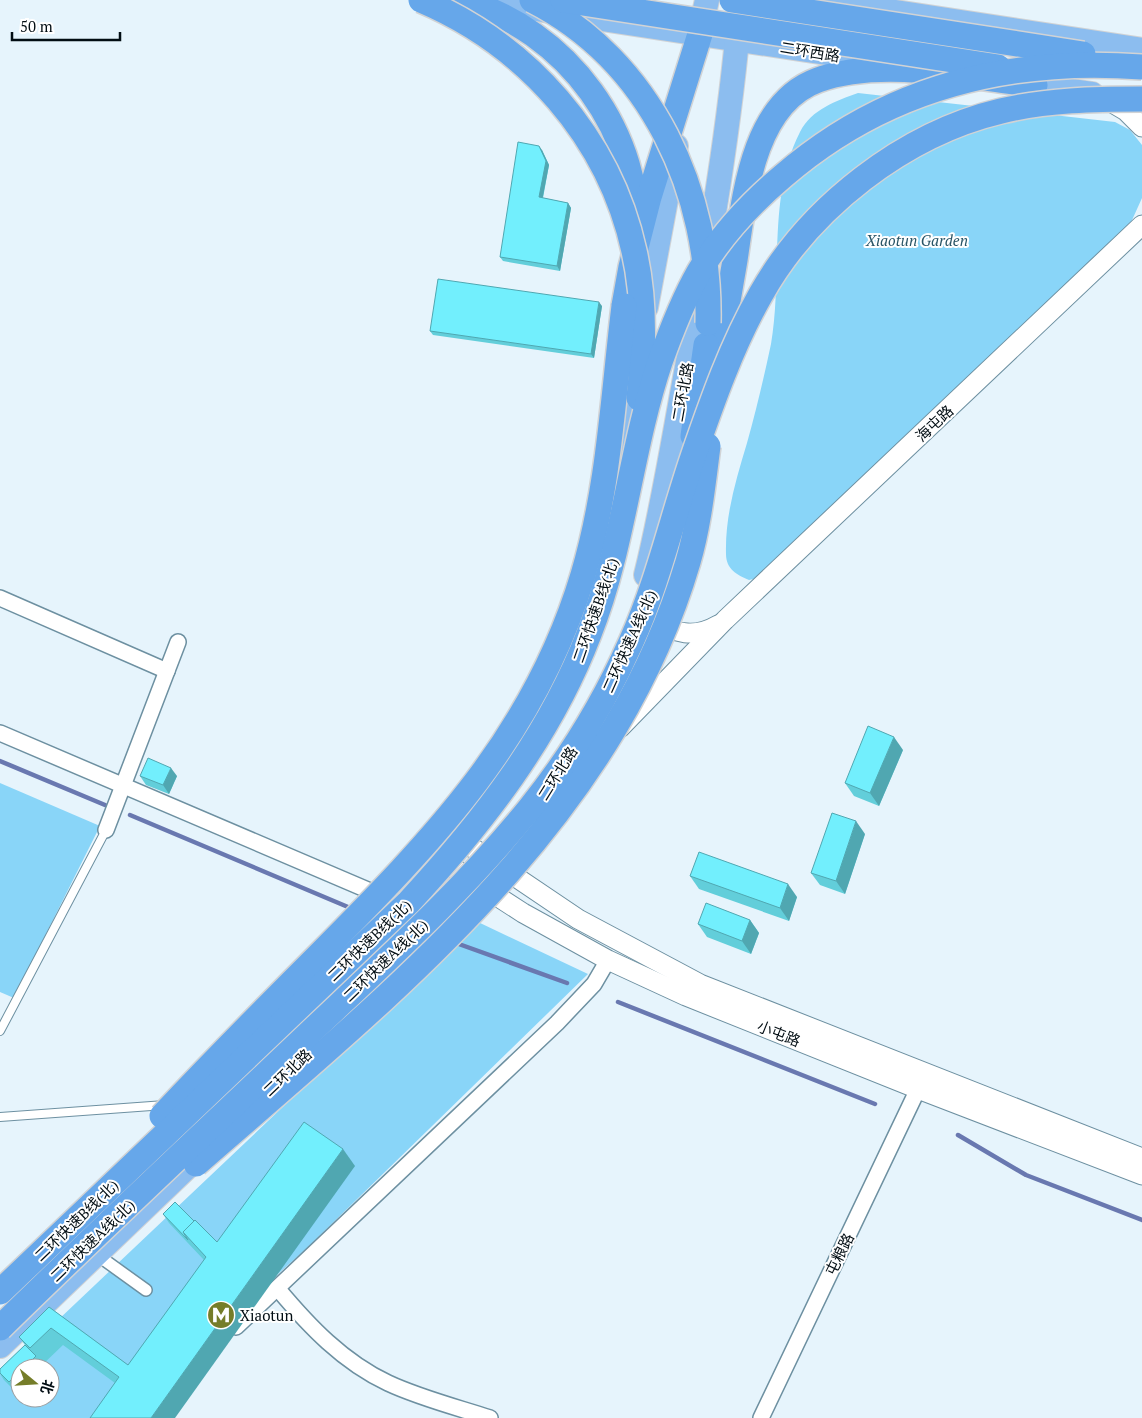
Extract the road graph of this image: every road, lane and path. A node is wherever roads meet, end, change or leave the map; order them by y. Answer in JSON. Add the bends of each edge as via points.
{"nodes":[{"id":1,"x":421,"y":0,"type":"edge"},
{"id":2,"x":460,"y":0,"type":"edge"},
{"id":3,"x":478,"y":0,"type":"edge"},
{"id":4,"x":532,"y":0,"type":"edge"},
{"id":5,"x":563,"y":0,"type":"edge"},
{"id":6,"x":707,"y":0,"type":"edge"},
{"id":7,"x":732,"y":0,"type":"edge"},
{"id":8,"x":740,"y":0,"type":"edge"},
{"id":9,"x":817,"y":0,"type":"edge"},
{"id":10,"x":866,"y":0,"type":"edge"},
{"id":11,"x":894,"y":12,"type":"junction"},
{"id":12,"x":700,"y":34,"type":"junction"},
{"id":13,"x":737,"y":40,"type":"junction"},
{"id":14,"x":1142,"y":50,"type":"edge"},
{"id":15,"x":1142,"y":63,"type":"edge"},
{"id":16,"x":1142,"y":67,"type":"edge"},
{"id":17,"x":974,"y":77,"type":"junction"},
{"id":18,"x":1035,"y":86,"type":"junction"},
{"id":19,"x":1142,"y":89,"type":"edge"},
{"id":20,"x":1096,"y":95,"type":"junction"},
{"id":21,"x":1142,"y":100,"type":"edge"},
{"id":22,"x":1142,"y":127,"type":"edge"},
{"id":23,"x":1142,"y":225,"type":"edge"},
{"id":24,"x":636,"y":245,"type":"junction"},
{"id":25,"x":624,"y":510,"type":"junction"},
{"id":26,"x":672,"y":521,"type":"junction"},
{"id":27,"x":642,"y":589,"type":"junction"},
{"id":28,"x":0,"y":598,"type":"edge"},
{"id":29,"x":725,"y":620,"type":"junction"},
{"id":30,"x":178,"y":642,"type":"dead end"},
{"id":31,"x":167,"y":671,"type":"junction"},
{"id":32,"x":0,"y":733,"type":"edge"},
{"id":33,"x":125,"y":785,"type":"junction"},
{"id":34,"x":106,"y":830,"type":"joint"},
{"id":35,"x":452,"y":834,"type":"junction"},
{"id":36,"x":434,"y":855,"type":"junction"},
{"id":37,"x":496,"y":861,"type":"junction"},
{"id":38,"x":476,"y":884,"type":"junction"},
{"id":39,"x":392,"y":901,"type":"junction"},
{"id":40,"x":608,"y":960,"type":"junction"},
{"id":41,"x":0,"y":1031,"type":"edge"},
{"id":42,"x":918,"y":1089,"type":"junction"},
{"id":43,"x":176,"y":1106,"type":"junction"},
{"id":44,"x":0,"y":1116,"type":"edge"},
{"id":45,"x":1142,"y":1158,"type":"edge"},
{"id":46,"x":1142,"y":1175,"type":"edge"},
{"id":47,"x":96,"y":1254,"type":"junction"},
{"id":48,"x":0,"y":1275,"type":"edge"},
{"id":49,"x":0,"y":1288,"type":"edge"},
{"id":50,"x":278,"y":1289,"type":"junction"},
{"id":51,"x":146,"y":1290,"type":"dead end"},
{"id":52,"x":0,"y":1292,"type":"edge"},
{"id":53,"x":0,"y":1328,"type":"edge"},
{"id":54,"x":0,"y":1332,"type":"edge"},
{"id":55,"x":225,"y":1338,"type":"dead end"},
{"id":56,"x":0,"y":1346,"type":"edge"},
{"id":57,"x":490,"y":1418,"type":"edge"},
{"id":58,"x":761,"y":1418,"type":"edge"}],
"edges":[{"from":1,"to":25,"type":"highway","bridge":true,"via":[[482,32],[517,57],[541,80],[584,133],[620,204],[637,264],[642,333],[636,431]]},
{"from":2,"to":24,"type":"highway","via":[[492,12],[539,39],[565,61],[592,92],[615,132],[630,172],[637,210]]},
{"from":3,"to":12,"type":"main road","name":"二环西路"},
{"from":4,"to":26,"type":"highway","bridge":true,"via":[[593,41],[640,93],[675,152],[697,216],[707,280],[706,347],[695,424]]},
{"from":5,"to":19,"type":"highway","bridge":true},
{"from":6,"to":12,"type":"main road"},
{"from":7,"to":15,"type":"highway","bridge":true},
{"from":8,"to":13,"type":"main road","name":"二环北路"},
{"from":9,"to":11,"type":"main road"},
{"from":10,"to":11,"type":"street"},
{"from":11,"to":14,"type":"main road"},
{"from":12,"to":13,"type":"main road","name":"二环西路"},
{"from":12,"to":24,"type":"highway"},
{"from":12,"to":35,"type":"main road","via":[[608,513],[593,574],[572,634],[546,691],[502,767]]},
{"from":13,"to":18,"type":"main road","name":"二环西路"},
{"from":13,"to":27,"type":"main road","name":"二环北路","via":[[715,210],[658,522]]},
{"from":16,"to":17,"type":"highway","bridge":true,"via":[[1051,66]]},
{"from":17,"to":18,"type":"highway"},
{"from":17,"to":25,"type":"highway","bridge":true,"via":[[905,99],[840,133],[775,183],[731,227],[698,273],[672,330],[647,406]]},
{"from":17,"to":54,"type":"highway","bridge":true,"via":[[901,71],[844,73],[805,86],[786,103],[764,134],[751,168],[743,205],[700,508],[688,561],[655,651],[610,738],[572,794],[502,880],[412,971]]},
{"from":18,"to":20,"type":"main road","name":"二环西路"},
{"from":20,"to":21,"type":"main road","name":"二环西路"},
{"from":20,"to":22,"type":"street","via":[[1118,105]]},
{"from":21,"to":26,"type":"highway","bridge":true,"via":[[1044,104],[977,118],[938,133],[903,152],[844,196],[790,252],[756,304],[707,418]]},
{"from":23,"to":29,"type":"street","name":"海屯路"},
{"from":24,"to":49,"type":"highway","bridge":true,"via":[[624,306],[606,454],[589,552],[554,652],[509,735],[469,793],[419,853],[219,1057]]},
{"from":25,"to":52,"type":"highway","name":"二环快速B线(北)","bridge":true,"via":[[607,584],[577,663],[531,748],[471,831],[376,934]]},
{"from":26,"to":53,"type":"highway","name":"二环快速A线(北)","bridge":true,"via":[[643,613],[604,697],[571,752],[508,834],[420,928]]},
{"from":27,"to":29,"type":"street","via":[[649,613],[671,630],[685,634],[701,632]]},
{"from":27,"to":37,"type":"main road","name":"二环北路","via":[[620,653],[592,714],[549,788]]},
{"from":28,"to":31,"type":"street"},
{"from":29,"to":37,"type":"street","via":[[592,756]]},
{"from":30,"to":31,"type":"street"},
{"from":31,"to":33,"type":"street"},
{"from":32,"to":33,"type":"street"},
{"from":33,"to":34,"type":"street"},
{"from":33,"to":39,"type":"street"},
{"from":34,"to":41,"type":"lane"},
{"from":35,"to":36,"type":"main road"},
{"from":35,"to":37,"type":"street","name":"小屯路"},
{"from":36,"to":38,"type":"street","name":"小屯路"},
{"from":36,"to":39,"type":"main road"},
{"from":37,"to":38,"type":"main road","name":"二环北路"},
{"from":37,"to":45,"type":"street","name":"小屯路","via":[[578,919],[700,984]]},
{"from":38,"to":40,"type":"street","name":"小屯路"},
{"from":38,"to":47,"type":"main road","name":"二环北路","via":[[403,962]]},
{"from":39,"to":43,"type":"main road"},
{"from":40,"to":42,"type":"street","name":"小屯路","via":[[686,996]]},
{"from":40,"to":50,"type":"street","via":[[594,984],[557,1023]]},
{"from":42,"to":46,"type":"street","name":"小屯路"},
{"from":42,"to":58,"type":"street","name":"屯粮路"},
{"from":43,"to":44,"type":"lane"},
{"from":43,"to":48,"type":"main road"},
{"from":47,"to":51,"type":"street"},
{"from":47,"to":56,"type":"main road","name":"二环北路"},
{"from":50,"to":55,"type":"street"},
{"from":50,"to":57,"type":"street","via":[[306,1323],[362,1368],[396,1386]]}]}
